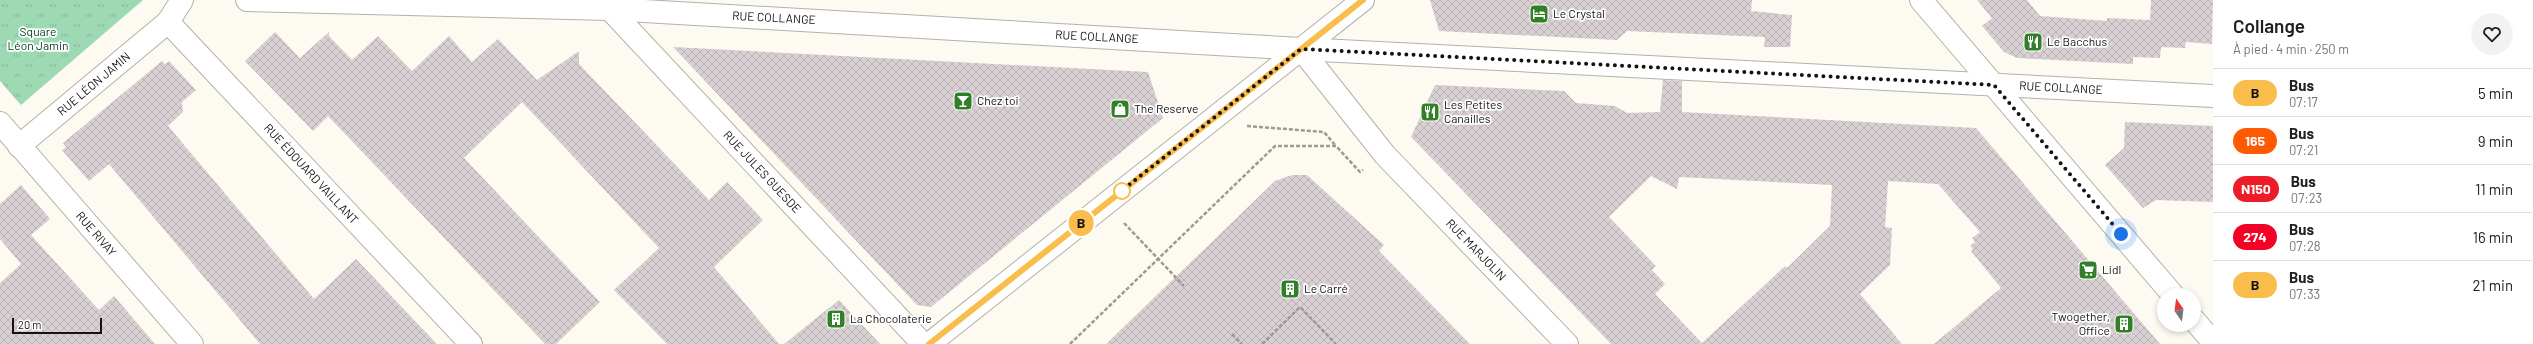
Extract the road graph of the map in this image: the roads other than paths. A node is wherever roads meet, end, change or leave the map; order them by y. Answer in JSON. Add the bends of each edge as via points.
{"nodes":[{"id":1,"x":182,"y":0,"type":"edge"},
{"id":2,"x":247,"y":0,"type":"edge"},
{"id":3,"x":1363,"y":0,"type":"edge"},
{"id":4,"x":1921,"y":0,"type":"edge"},
{"id":5,"x":605,"y":4,"type":"edge"},
{"id":6,"x":168,"y":22,"type":"junction"},
{"id":7,"x":1301,"y":49,"type":"junction"},
{"id":8,"x":1994,"y":85,"type":"junction"},
{"id":9,"x":2213,"y":96,"type":"edge"},
{"id":10,"x":0,"y":123,"type":"edge"},
{"id":11,"x":19,"y":146,"type":"junction"},
{"id":12,"x":2167,"y":288,"type":"edge"},
{"id":13,"x":2201,"y":328,"type":"edge"},
{"id":14,"x":2213,"y":342,"type":"edge"},
{"id":15,"x":192,"y":344,"type":"edge"},
{"id":16,"x":471,"y":344,"type":"edge"},
{"id":17,"x":923,"y":344,"type":"edge"},
{"id":18,"x":929,"y":344,"type":"edge"},
{"id":19,"x":1567,"y":344,"type":"edge"}],
"edges":[{"from":1,"to":6,"type":"street"},
{"from":2,"to":5,"type":"street","name":"RUE COLLANGE"},
{"from":3,"to":7,"type":"street"},
{"from":4,"to":8,"type":"street"},
{"from":5,"to":7,"type":"street","name":"RUE COLLANGE"},
{"from":5,"to":17,"type":"street","name":"RUE JULES GUESDE"},
{"from":6,"to":11,"type":"street","name":"RUE LÉON JAMIN"},
{"from":6,"to":16,"type":"street","name":"RUE ÉDOUARD VAILLANT"},
{"from":7,"to":8,"type":"street","name":"RUE COLLANGE"},
{"from":7,"to":18,"type":"street"},
{"from":7,"to":19,"type":"street","name":"RUE MARJOLIN","via":[[1385,155]]},
{"from":8,"to":9,"type":"street","name":"RUE COLLANGE"},
{"from":8,"to":12,"type":"street"},
{"from":10,"to":11,"type":"street","name":"RUE RIVAY"},
{"from":11,"to":15,"type":"street","name":"RUE RIVAY"},
{"from":13,"to":14,"type":"street"}]}
